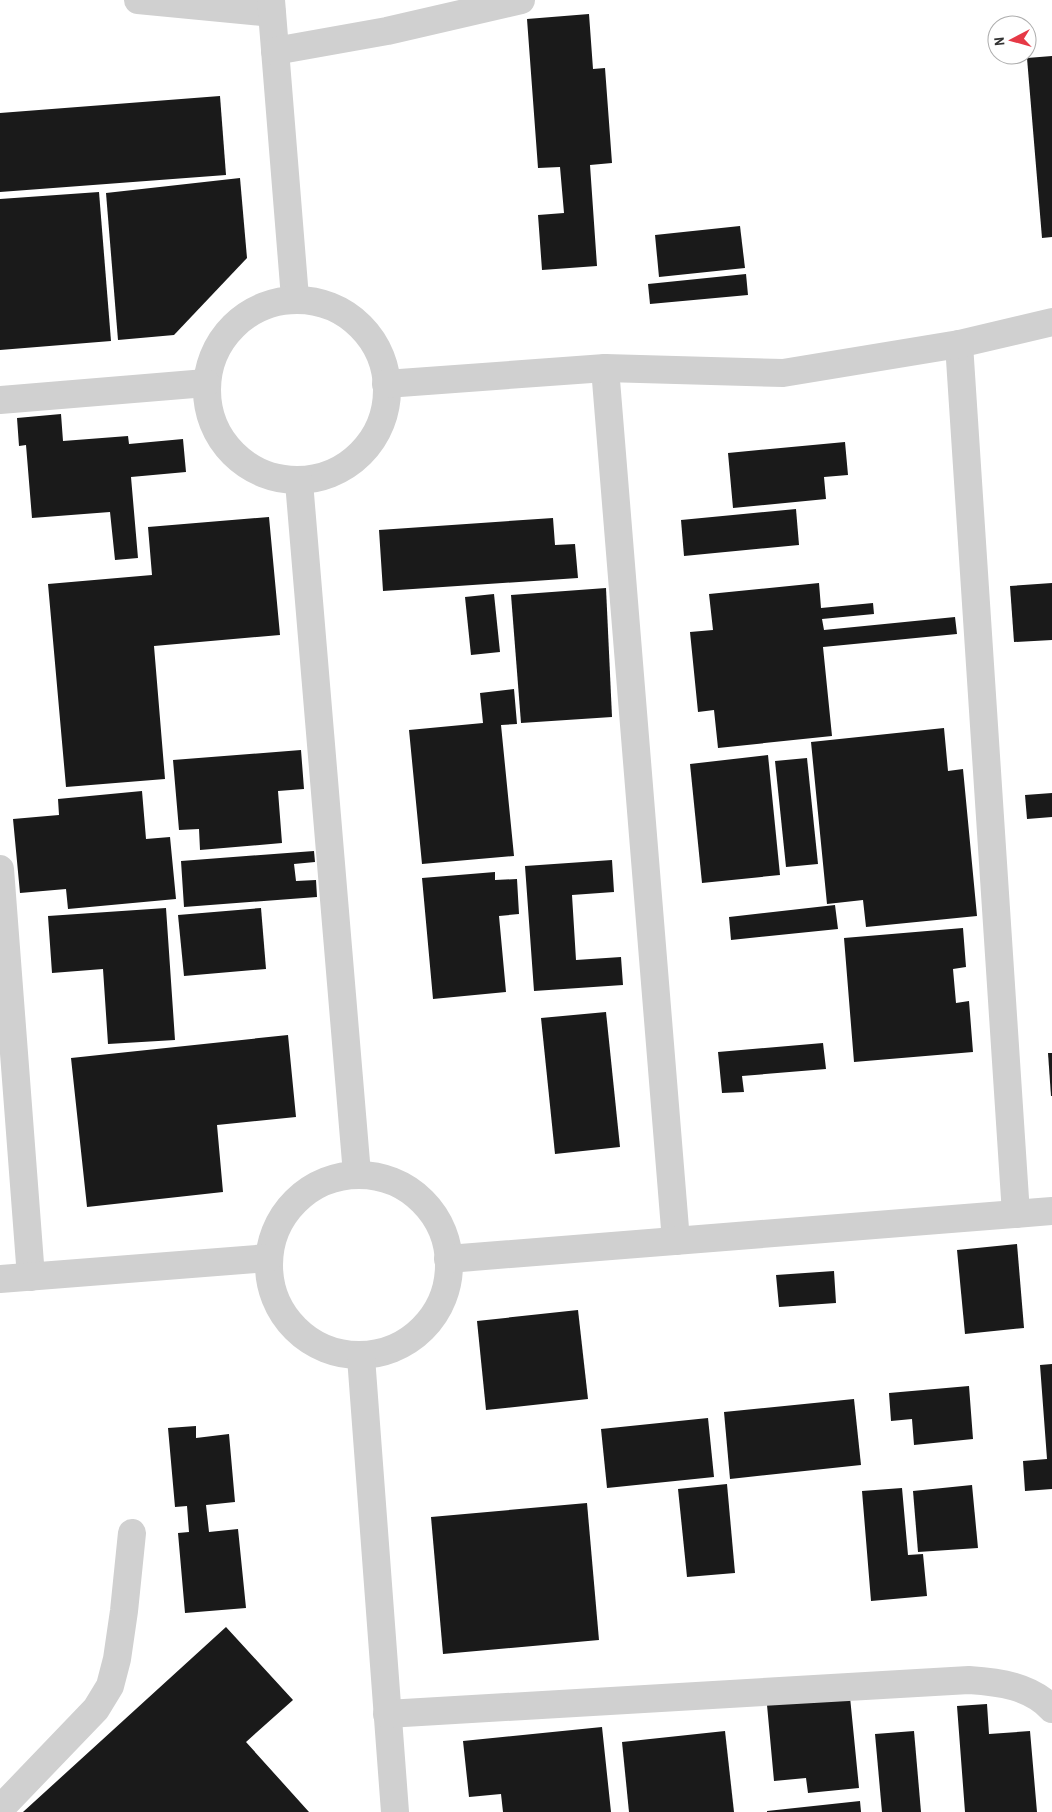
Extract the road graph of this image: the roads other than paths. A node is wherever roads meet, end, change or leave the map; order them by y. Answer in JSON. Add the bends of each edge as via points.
{"nodes":[{"id":1,"x":138,"y":0,"type":"edge"},
{"id":2,"x":521,"y":0,"type":"edge"},
{"id":3,"x":272,"y":7,"type":"edge"},
{"id":4,"x":275,"y":51,"type":"junction"},
{"id":5,"x":295,"y":298,"type":"junction"},
{"id":6,"x":1052,"y":322,"type":"edge"},
{"id":7,"x":959,"y":344,"type":"junction"},
{"id":8,"x":605,"y":368,"type":"junction"},
{"id":9,"x":206,"y":383,"type":"junction"},
{"id":10,"x":386,"y":384,"type":"junction"},
{"id":11,"x":0,"y":400,"type":"edge"},
{"id":12,"x":298,"y":482,"type":"junction"},
{"id":13,"x":0,"y":869,"type":"edge"},
{"id":14,"x":357,"y":1174,"type":"junction"},
{"id":15,"x":1052,"y":1211,"type":"edge"},
{"id":16,"x":1016,"y":1214,"type":"junction"},
{"id":17,"x":676,"y":1241,"type":"junction"},
{"id":18,"x":268,"y":1258,"type":"junction"},
{"id":19,"x":448,"y":1259,"type":"junction"},
{"id":20,"x":31,"y":1277,"type":"junction"},
{"id":21,"x":0,"y":1279,"type":"edge"},
{"id":22,"x":361,"y":1357,"type":"junction"},
{"id":23,"x":132,"y":1533,"type":"dead end"},
{"id":24,"x":1052,"y":1709,"type":"edge"},
{"id":25,"x":387,"y":1714,"type":"junction"},
{"id":26,"x":0,"y":1809,"type":"edge"},
{"id":27,"x":395,"y":1812,"type":"edge"}],
"edges":[{"from":1,"to":3,"type":"street"},
{"from":2,"to":4,"type":"street","via":[[387,31]]},
{"from":3,"to":4,"type":"street"},
{"from":4,"to":5,"type":"street"},
{"from":5,"to":9,"type":"street","via":[[264,305],[231,326],[213,353]]},
{"from":5,"to":10,"type":"street","via":[[333,306],[364,327],[382,356]]},
{"from":6,"to":7,"type":"street"},
{"from":7,"to":8,"type":"street","via":[[783,373]]},
{"from":7,"to":16,"type":"street"},
{"from":8,"to":10,"type":"street"},
{"from":8,"to":17,"type":"street"},
{"from":9,"to":11,"type":"street"},
{"from":9,"to":12,"type":"street","via":[[212,423],[230,452],[261,474]]},
{"from":10,"to":12,"type":"street","via":[[388,395],[381,426],[359,458],[330,476]]},
{"from":12,"to":14,"type":"street"},
{"from":13,"to":20,"type":"street"},
{"from":14,"to":18,"type":"street","via":[[325,1180],[294,1201],[275,1229]]},
{"from":14,"to":19,"type":"street","via":[[395,1181],[425,1202],[444,1231]]},
{"from":15,"to":16,"type":"street"},
{"from":16,"to":17,"type":"street"},
{"from":17,"to":19,"type":"street"},
{"from":18,"to":20,"type":"street"},
{"from":18,"to":22,"type":"street","via":[[274,1299],[292,1328],[322,1349]]},
{"from":19,"to":22,"type":"street","via":[[450,1270],[442,1302],[420,1333],[392,1350]]},
{"from":20,"to":21,"type":"street"},
{"from":22,"to":25,"type":"street"},
{"from":23,"to":26,"type":"street","via":[[124,1611],[110,1686],[96,1709]]},
{"from":24,"to":25,"type":"street","via":[[1043,1699],[1005,1683],[969,1680]]},
{"from":25,"to":27,"type":"street"}]}
